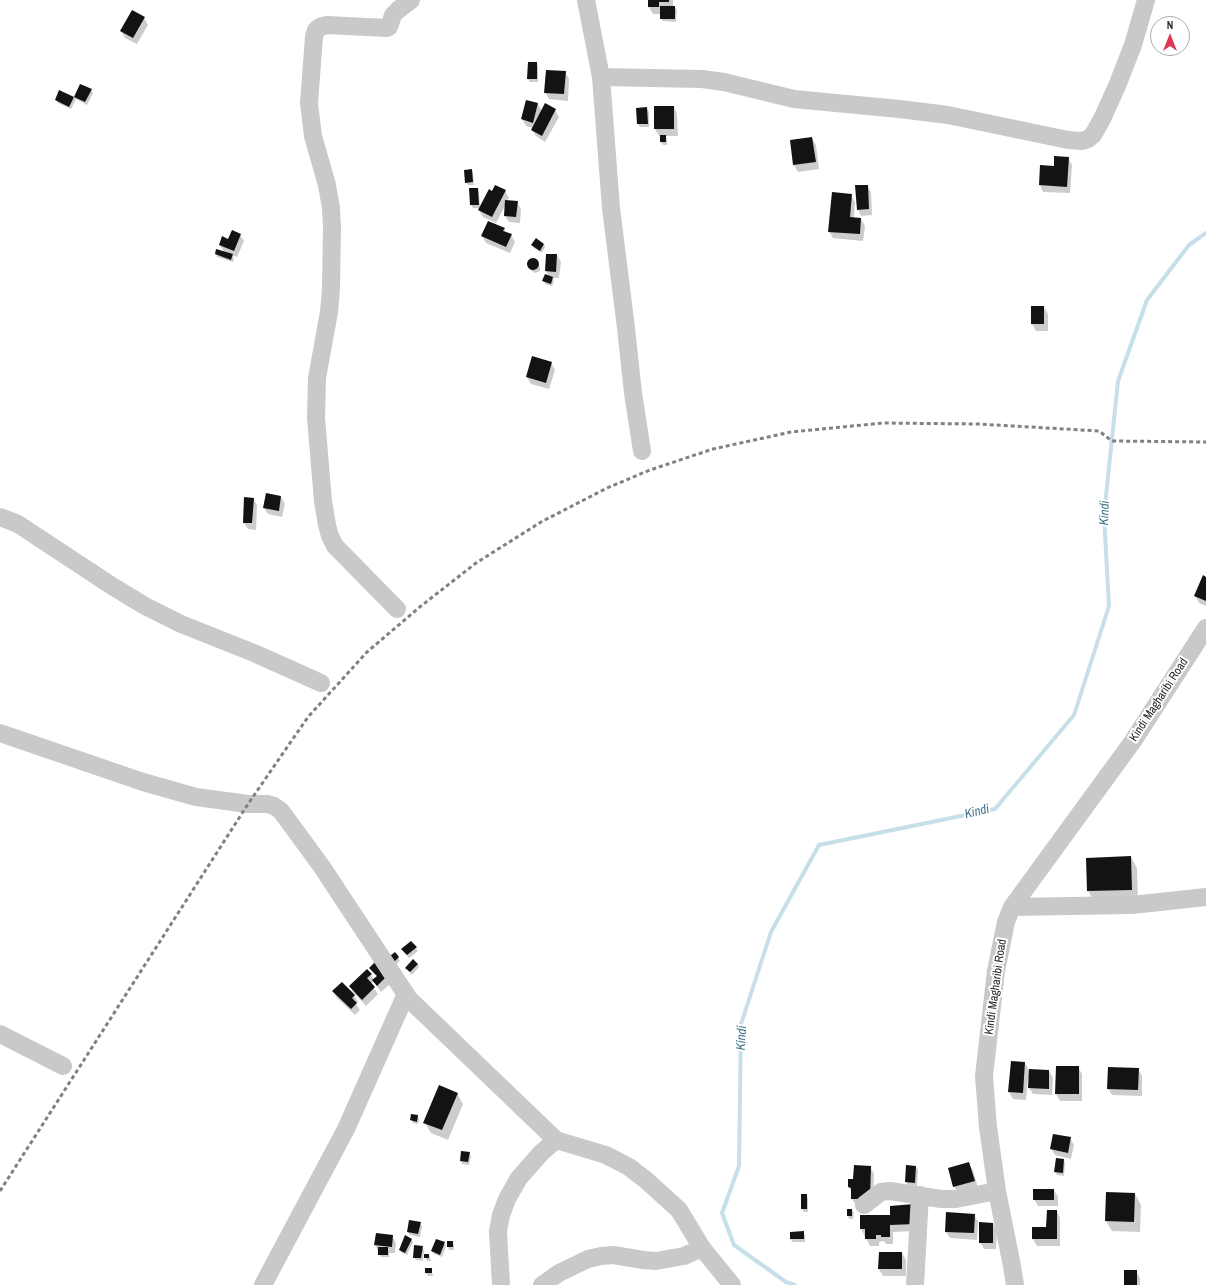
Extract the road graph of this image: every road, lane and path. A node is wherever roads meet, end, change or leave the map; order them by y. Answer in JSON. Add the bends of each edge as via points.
{"nodes":[{"id":1,"x":411,"y":0,"type":"edge"},
{"id":2,"x":586,"y":0,"type":"edge"},
{"id":3,"x":1146,"y":0,"type":"edge"},
{"id":4,"x":601,"y":77,"type":"junction"},
{"id":5,"x":642,"y":451,"type":"dead end"},
{"id":6,"x":0,"y":517,"type":"edge"},
{"id":7,"x":397,"y":609,"type":"dead end"},
{"id":8,"x":1206,"y":628,"type":"edge"},
{"id":9,"x":321,"y":683,"type":"dead end"},
{"id":10,"x":0,"y":734,"type":"edge"},
{"id":11,"x":1206,"y":897,"type":"edge"},
{"id":12,"x":1012,"y":907,"type":"junction"},
{"id":13,"x":406,"y":994,"type":"junction"},
{"id":14,"x":0,"y":1034,"type":"edge"},
{"id":15,"x":63,"y":1066,"type":"dead end"},
{"id":16,"x":556,"y":1140,"type":"junction"},
{"id":17,"x":997,"y":1191,"type":"junction"},
{"id":18,"x":920,"y":1195,"type":"junction"},
{"id":19,"x":864,"y":1205,"type":"dead end"},
{"id":20,"x":702,"y":1248,"type":"junction"},
{"id":21,"x":263,"y":1285,"type":"edge"},
{"id":22,"x":501,"y":1285,"type":"edge"},
{"id":23,"x":542,"y":1285,"type":"edge"},
{"id":24,"x":732,"y":1285,"type":"edge"},
{"id":25,"x":915,"y":1285,"type":"edge"},
{"id":26,"x":1015,"y":1285,"type":"edge"}],
"edges":[{"from":1,"to":7,"type":"street","via":[[393,15],[387,28],[327,25],[316,30],[309,103],[313,136],[327,185],[332,228],[331,289],[317,378],[316,418],[326,519],[335,546]]},
{"from":2,"to":4,"type":"street"},
{"from":3,"to":4,"type":"street","via":[[1118,86],[1092,135],[1082,142],[948,115],[794,99],[702,79]]},
{"from":4,"to":5,"type":"street","via":[[611,208]]},
{"from":6,"to":9,"type":"street","via":[[18,524],[145,606],[181,624]]},
{"from":8,"to":12,"type":"street","name":"Kindi Magharibi Road","via":[[1133,741]]},
{"from":10,"to":13,"type":"street","via":[[196,798],[274,806],[281,811],[322,867]]},
{"from":11,"to":12,"type":"street","via":[[1132,905]]},
{"from":12,"to":17,"type":"street","name":"Kindi Magharibi Road","via":[[1006,922],[996,971],[984,1076]]},
{"from":13,"to":16,"type":"street"},
{"from":13,"to":21,"type":"street","via":[[346,1129]]},
{"from":14,"to":15,"type":"street"},
{"from":16,"to":20,"type":"street","via":[[606,1156],[629,1167],[679,1210]]},
{"from":16,"to":22,"type":"street","via":[[520,1178],[507,1199],[498,1231]]},
{"from":17,"to":18,"type":"street","via":[[956,1199]]},
{"from":17,"to":26,"type":"street","name":"Kindi Magharibi Road"},
{"from":18,"to":19,"type":"street","via":[[881,1192]]},
{"from":18,"to":25,"type":"street"},
{"from":20,"to":23,"type":"street","via":[[684,1256],[656,1261],[613,1255],[588,1259],[559,1273]]},
{"from":20,"to":24,"type":"street"}]}
